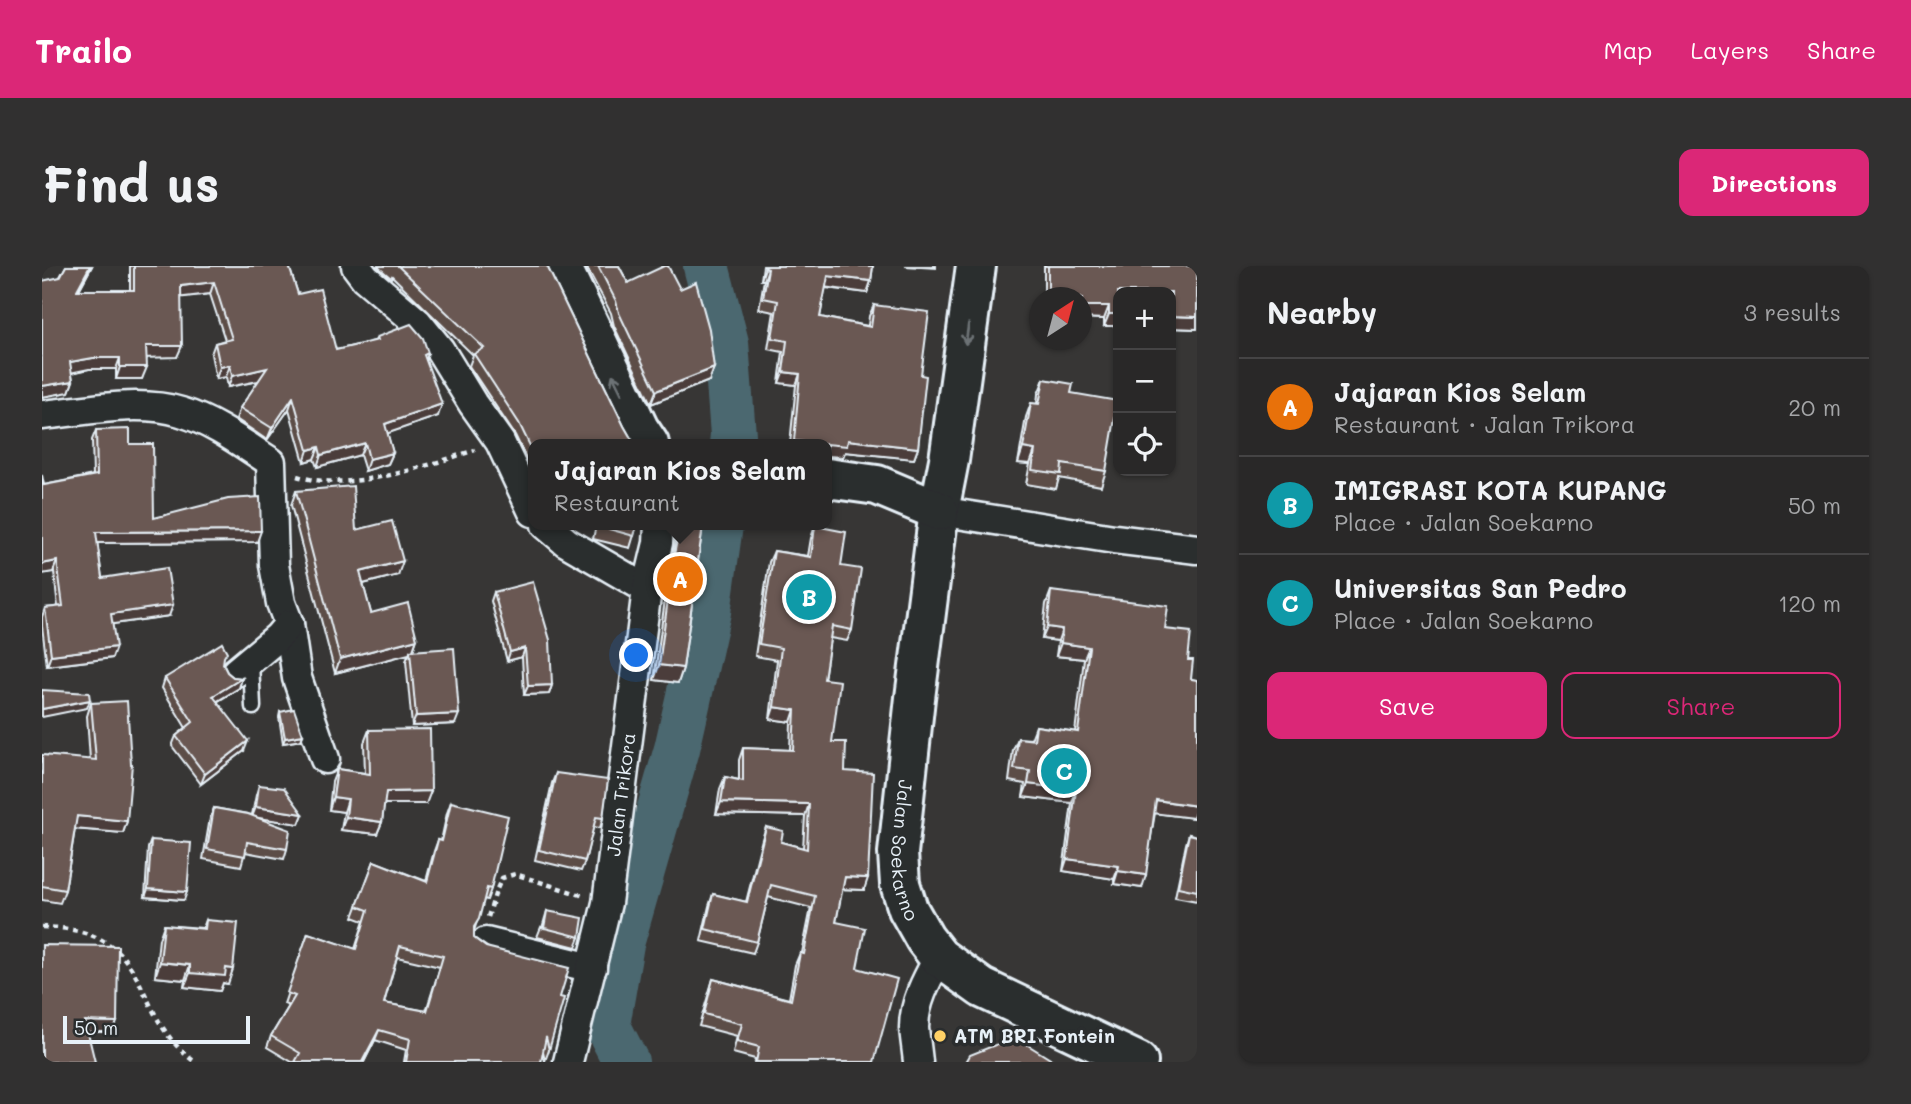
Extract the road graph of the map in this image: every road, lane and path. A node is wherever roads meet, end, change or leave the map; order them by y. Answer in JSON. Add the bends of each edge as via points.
{"nodes":[{"id":1,"x":356,"y":266,"type":"edge"},
{"id":2,"x":561,"y":266,"type":"edge"},
{"id":3,"x":976,"y":266,"type":"edge"},
{"id":4,"x":42,"y":415,"type":"edge"},
{"id":5,"x":646,"y":439,"type":"edge"},
{"id":6,"x":500,"y":442,"type":"junction"},
{"id":7,"x":271,"y":462,"type":"junction"},
{"id":8,"x":832,"y":479,"type":"edge"},
{"id":9,"x":528,"y":501,"type":"edge"},
{"id":10,"x":939,"y":511,"type":"junction"},
{"id":11,"x":552,"y":530,"type":"edge"},
{"id":12,"x":659,"y":530,"type":"edge"},
{"id":13,"x":1197,"y":549,"type":"edge"},
{"id":14,"x":647,"y":589,"type":"junction"},
{"id":15,"x":289,"y":624,"type":"junction"},
{"id":16,"x":243,"y":667,"type":"joint"},
{"id":17,"x":253,"y":707,"type":"dead end"},
{"id":18,"x":325,"y":759,"type":"dead end"},
{"id":19,"x":607,"y":903,"type":"junction"},
{"id":20,"x":42,"y":927,"type":"edge"},
{"id":21,"x":486,"y":942,"type":"joint"},
{"id":22,"x":939,"y":957,"type":"junction"},
{"id":23,"x":592,"y":968,"type":"junction"},
{"id":24,"x":195,"y":1062,"type":"edge"},
{"id":25,"x":568,"y":1062,"type":"edge"},
{"id":26,"x":918,"y":1062,"type":"edge"},
{"id":27,"x":1138,"y":1062,"type":"edge"}],
"edges":[{"from":1,"to":6,"type":"street","via":[[440,349]]},
{"from":5,"to":2,"type":"highway","one_way":true},
{"from":3,"to":10,"type":"highway","name":"Jalan Soekarno","one_way":true},
{"from":4,"to":7,"type":"street","via":[[144,407],[182,412]]},
{"from":6,"to":7,"type":"path","via":[[409,472],[358,480],[309,480]]},
{"from":6,"to":9,"type":"street"},
{"from":7,"to":15,"type":"street","via":[[274,565]]},
{"from":8,"to":10,"type":"highway","via":[[877,485]]},
{"from":10,"to":13,"type":"street"},
{"from":10,"to":22,"type":"highway","name":"Jalan Soekarno","via":[[898,853],[908,909]]},
{"from":11,"to":14,"type":"street"},
{"from":12,"to":14,"type":"street","name":"Jalan Trikora"},
{"from":14,"to":19,"type":"street","name":"Jalan Trikora"},
{"from":15,"to":16,"type":"street"},
{"from":15,"to":18,"type":"street","via":[[297,678]]},
{"from":16,"to":17,"type":"lane"},
{"from":19,"to":21,"type":"path","via":[[515,874],[502,878],[489,910]]},
{"from":19,"to":23,"type":"street","name":"Jalan Trikora"},
{"from":20,"to":24,"type":"path","via":[[86,932],[118,950],[169,1037]]},
{"from":21,"to":23,"type":"street"},
{"from":22,"to":26,"type":"street","via":[[917,1007]]},
{"from":22,"to":27,"type":"highway","name":"Jalan Soekarno","via":[[982,988]]},
{"from":23,"to":25,"type":"street","name":"Jalan Trikora"}]}
